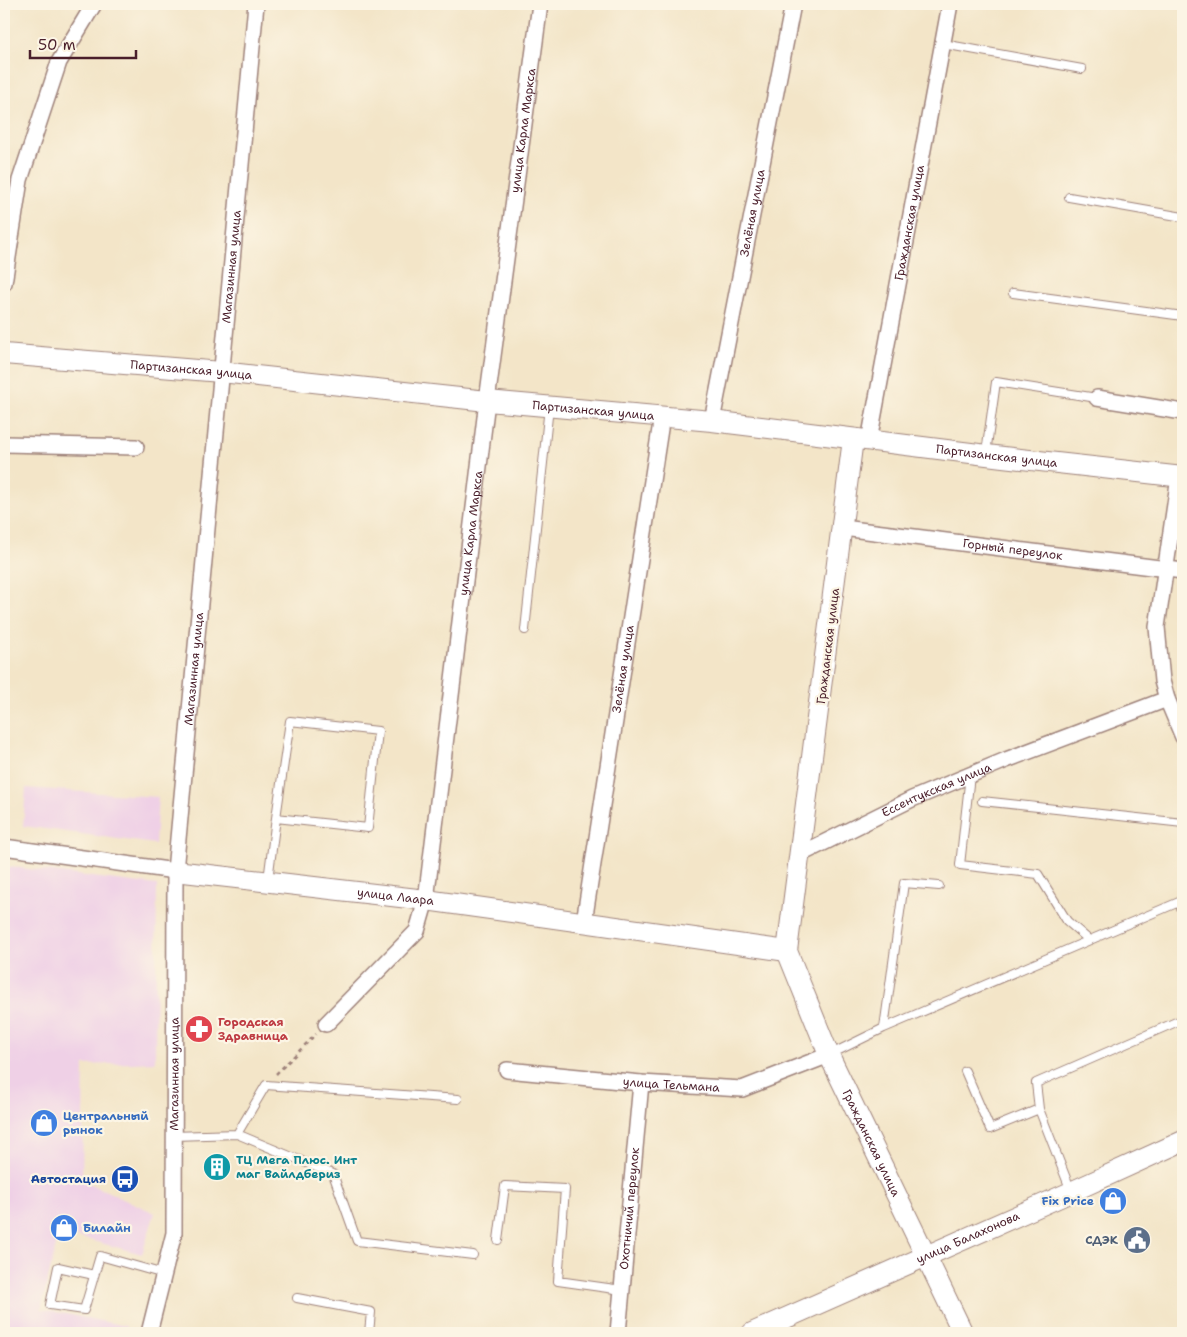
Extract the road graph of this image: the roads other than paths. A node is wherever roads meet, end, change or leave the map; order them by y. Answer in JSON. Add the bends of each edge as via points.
{"nodes":[{"id":1,"x":94,"y":4,"type":"edge"},
{"id":2,"x":256,"y":4,"type":"edge"},
{"id":3,"x":540,"y":4,"type":"edge"},
{"id":4,"x":793,"y":4,"type":"edge"},
{"id":5,"x":950,"y":4,"type":"edge"},
{"id":6,"x":943,"y":44,"type":"junction"},
{"id":7,"x":1082,"y":69,"type":"dead end"},
{"id":8,"x":1069,"y":197,"type":"dead end"},
{"id":9,"x":1183,"y":217,"type":"edge"},
{"id":10,"x":4,"y":283,"type":"edge"},
{"id":11,"x":1014,"y":293,"type":"dead end"},
{"id":12,"x":1183,"y":316,"type":"edge"},
{"id":13,"x":4,"y":354,"type":"edge"},
{"id":14,"x":221,"y":372,"type":"junction"},
{"id":15,"x":1097,"y":398,"type":"joint"},
{"id":16,"x":487,"y":401,"type":"junction"},
{"id":17,"x":549,"y":407,"type":"junction"},
{"id":18,"x":1183,"y":412,"type":"edge"},
{"id":19,"x":662,"y":416,"type":"junction"},
{"id":20,"x":712,"y":420,"type":"junction"},
{"id":21,"x":861,"y":440,"type":"junction"},
{"id":22,"x":4,"y":444,"type":"edge"},
{"id":23,"x":136,"y":447,"type":"dead end"},
{"id":24,"x":986,"y":455,"type":"junction"},
{"id":25,"x":1181,"y":477,"type":"edge"},
{"id":26,"x":843,"y":528,"type":"junction"},
{"id":27,"x":1164,"y":569,"type":"junction"},
{"id":28,"x":1183,"y":571,"type":"edge"},
{"id":29,"x":525,"y":630,"type":"dead end"},
{"id":30,"x":1167,"y":699,"type":"junction"},
{"id":31,"x":1183,"y":737,"type":"edge"},
{"id":32,"x":970,"y":775,"type":"junction"},
{"id":33,"x":982,"y":801,"type":"dead end"},
{"id":34,"x":276,"y":818,"type":"junction"},
{"id":35,"x":1183,"y":823,"type":"edge"},
{"id":36,"x":4,"y":847,"type":"edge"},
{"id":37,"x":801,"y":854,"type":"junction"},
{"id":38,"x":175,"y":871,"type":"junction"},
{"id":39,"x":268,"y":882,"type":"junction"},
{"id":40,"x":940,"y":886,"type":"dead end"},
{"id":41,"x":426,"y":900,"type":"junction"},
{"id":42,"x":1183,"y":913,"type":"edge"},
{"id":43,"x":584,"y":922,"type":"junction"},
{"id":44,"x":1089,"y":940,"type":"junction"},
{"id":45,"x":787,"y":951,"type":"junction"},
{"id":46,"x":1183,"y":1018,"type":"edge"},
{"id":47,"x":326,"y":1024,"type":"road end"},
{"id":48,"x":884,"y":1028,"type":"junction"},
{"id":49,"x":829,"y":1055,"type":"junction"},
{"id":50,"x":507,"y":1070,"type":"dead end"},
{"id":51,"x":965,"y":1071,"type":"dead end"},
{"id":52,"x":641,"y":1083,"type":"junction"},
{"id":53,"x":458,"y":1099,"type":"dead end"},
{"id":54,"x":1040,"y":1108,"type":"junction"},
{"id":55,"x":236,"y":1134,"type":"junction"},
{"id":56,"x":173,"y":1136,"type":"junction"},
{"id":57,"x":1183,"y":1141,"type":"edge"},
{"id":58,"x":1071,"y":1192,"type":"junction"},
{"id":59,"x":498,"y":1240,"type":"dead end"},
{"id":60,"x":473,"y":1255,"type":"dead end"},
{"id":61,"x":926,"y":1256,"type":"junction"},
{"id":62,"x":164,"y":1274,"type":"junction"},
{"id":63,"x":94,"y":1275,"type":"junction"},
{"id":64,"x":622,"y":1290,"type":"junction"},
{"id":65,"x":297,"y":1298,"type":"dead end"},
{"id":66,"x":149,"y":1333,"type":"edge"},
{"id":67,"x":369,"y":1333,"type":"edge"},
{"id":68,"x":618,"y":1333,"type":"edge"},
{"id":69,"x":752,"y":1333,"type":"edge"},
{"id":70,"x":963,"y":1333,"type":"edge"}],
"edges":[{"from":1,"to":10,"type":"street","via":[[59,62],[20,180]]},
{"from":2,"to":14,"type":"street","name":"Магазинная улица"},
{"from":3,"to":16,"type":"street","name":"улица Карла Маркса"},
{"from":4,"to":20,"type":"street","name":"Зелёная улица"},
{"from":5,"to":6,"type":"street","name":"Гражданская улица"},
{"from":6,"to":7,"type":"lane"},
{"from":6,"to":21,"type":"street","name":"Гражданская улица"},
{"from":8,"to":9,"type":"lane"},
{"from":11,"to":12,"type":"lane"},
{"from":13,"to":14,"type":"street","name":"Партизанская улица"},
{"from":14,"to":16,"type":"street","name":"Партизанская улица"},
{"from":14,"to":38,"type":"street","name":"Магазинная улица"},
{"from":15,"to":18,"type":"street"},
{"from":15,"to":24,"type":"lane","via":[[996,382]]},
{"from":16,"to":17,"type":"street","name":"Партизанская улица"},
{"from":16,"to":41,"type":"street","name":"улица Карла Маркса"},
{"from":17,"to":19,"type":"street","name":"Партизанская улица"},
{"from":17,"to":29,"type":"lane"},
{"from":19,"to":20,"type":"street","name":"Партизанская улица"},
{"from":19,"to":43,"type":"street","name":"Зелёная улица"},
{"from":20,"to":21,"type":"street","name":"Партизанская улица"},
{"from":21,"to":24,"type":"street","name":"Партизанская улица"},
{"from":21,"to":26,"type":"street","name":"Гражданская улица"},
{"from":22,"to":23,"type":"street"},
{"from":24,"to":25,"type":"street","name":"Партизанская улица"},
{"from":25,"to":27,"type":"street"},
{"from":26,"to":27,"type":"street","name":"Горный переулок"},
{"from":26,"to":37,"type":"street","name":"Гражданская улица"},
{"from":27,"to":28,"type":"street","name":"Горный переулок"},
{"from":27,"to":30,"type":"street","via":[[1157,627]]},
{"from":30,"to":31,"type":"street"},
{"from":30,"to":32,"type":"street","name":"Ессентукская улица"},
{"from":32,"to":37,"type":"street","name":"Ессентукская улица","via":[[912,799]]},
{"from":32,"to":44,"type":"lane","via":[[960,865],[1038,874],[1066,921]]},
{"from":33,"to":35,"type":"lane"},
{"from":34,"to":34,"type":"lane","via":[[368,828],[378,731],[290,721]]},
{"from":34,"to":39,"type":"lane"},
{"from":36,"to":38,"type":"street","name":"улица Лаара"},
{"from":37,"to":45,"type":"street"},
{"from":38,"to":39,"type":"street","name":"улица Лаара"},
{"from":38,"to":56,"type":"street","name":"Магазинная улица"},
{"from":39,"to":41,"type":"street","name":"улица Лаара"},
{"from":40,"to":48,"type":"lane","via":[[904,883]]},
{"from":41,"to":43,"type":"street","name":"улица Лаара"},
{"from":41,"to":47,"type":"street","name":"улица Карла Маркса","via":[[417,931]]},
{"from":42,"to":44,"type":"lane","via":[[1178,902]]},
{"from":43,"to":45,"type":"street","name":"улица Лаара"},
{"from":44,"to":48,"type":"lane"},
{"from":45,"to":49,"type":"street","name":"Гражданская улица"},
{"from":46,"to":54,"type":"lane","via":[[1036,1083]]},
{"from":48,"to":49,"type":"lane"},
{"from":49,"to":52,"type":"street","name":"улица Тельмана","via":[[742,1088]]},
{"from":49,"to":61,"type":"street","name":"Гражданская улица"},
{"from":50,"to":52,"type":"street","name":"улица Тельмана"},
{"from":51,"to":54,"type":"lane","via":[[990,1128]]},
{"from":52,"to":64,"type":"street","name":"Охотничий переулок"},
{"from":53,"to":55,"type":"lane","via":[[266,1085]]},
{"from":54,"to":58,"type":"lane"},
{"from":55,"to":56,"type":"lane"},
{"from":55,"to":60,"type":"lane","via":[[334,1174],[357,1241]]},
{"from":56,"to":62,"type":"street","name":"Магазинная улица","via":[[174,1233]]},
{"from":57,"to":58,"type":"street","name":"улица Балахонова"},
{"from":58,"to":61,"type":"street","name":"улица Балахонова"},
{"from":59,"to":64,"type":"lane","via":[[506,1186],[565,1189],[558,1282]]},
{"from":61,"to":69,"type":"street","name":"улица Балахонова"},
{"from":61,"to":70,"type":"street","name":"Гражданская улица"},
{"from":62,"to":63,"type":"lane","via":[[100,1256]]},
{"from":62,"to":66,"type":"street","name":"Магазинная улица"},
{"from":63,"to":63,"type":"lane","via":[[58,1267],[50,1304],[84,1310]]},
{"from":64,"to":68,"type":"street","name":"Охотничий переулок"},
{"from":65,"to":67,"type":"lane","via":[[371,1312]]}]}
